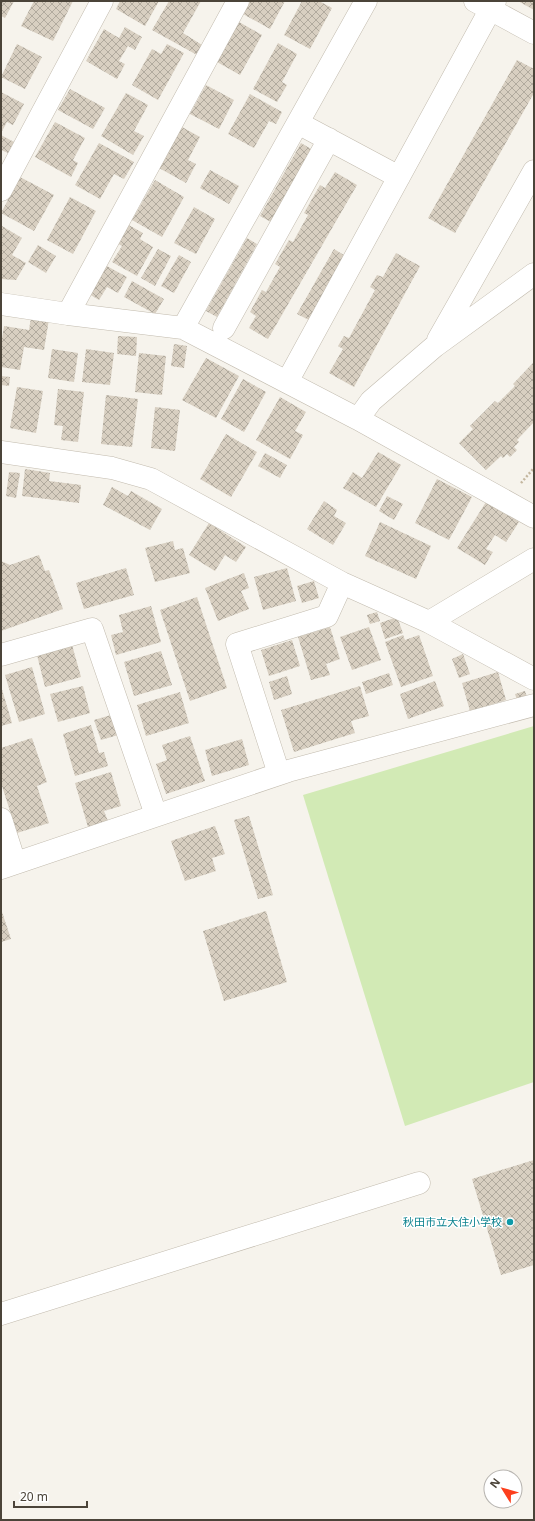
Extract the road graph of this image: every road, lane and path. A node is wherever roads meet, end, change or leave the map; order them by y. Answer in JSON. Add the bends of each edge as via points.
{"nodes":[{"id":1,"x":102,"y":1,"type":"edge"},
{"id":2,"x":238,"y":1,"type":"edge"},
{"id":3,"x":366,"y":1,"type":"edge"},
{"id":4,"x":487,"y":4,"type":"edge"},
{"id":5,"x":534,"y":33,"type":"edge"},
{"id":6,"x":298,"y":123,"type":"junction"},
{"id":7,"x":329,"y":139,"type":"junction"},
{"id":8,"x":534,"y":170,"type":"edge"},
{"id":9,"x":399,"y":177,"type":"junction"},
{"id":10,"x":1,"y":190,"type":"edge"},
{"id":11,"x":534,"y":274,"type":"edge"},
{"id":12,"x":1,"y":304,"type":"edge"},
{"id":13,"x":68,"y":314,"type":"junction"},
{"id":14,"x":183,"y":328,"type":"junction"},
{"id":15,"x":224,"y":328,"type":"dead end"},
{"id":16,"x":435,"y":346,"type":"junction"},
{"id":17,"x":287,"y":382,"type":"junction"},
{"id":18,"x":358,"y":419,"type":"junction"},
{"id":19,"x":1,"y":452,"type":"edge"},
{"id":20,"x":534,"y":517,"type":"edge"},
{"id":21,"x":534,"y":559,"type":"edge"},
{"id":22,"x":342,"y":583,"type":"junction"},
{"id":23,"x":429,"y":622,"type":"junction"},
{"id":24,"x":1,"y":655,"type":"edge"},
{"id":25,"x":534,"y":679,"type":"edge"},
{"id":26,"x":534,"y":705,"type":"edge"},
{"id":27,"x":279,"y":774,"type":"junction"},
{"id":28,"x":156,"y":815,"type":"junction"},
{"id":29,"x":1,"y":819,"type":"edge"},
{"id":30,"x":8,"y":866,"type":"edge"},
{"id":31,"x":419,"y":1183,"type":"dead end"},
{"id":32,"x":1,"y":1314,"type":"edge"}],
"edges":[{"from":1,"to":10,"type":"street"},
{"from":2,"to":13,"type":"street"},
{"from":3,"to":6,"type":"street"},
{"from":4,"to":5,"type":"street"},
{"from":4,"to":9,"type":"street"},
{"from":6,"to":7,"type":"street"},
{"from":6,"to":14,"type":"street"},
{"from":7,"to":9,"type":"street"},
{"from":7,"to":15,"type":"street"},
{"from":8,"to":16,"type":"street"},
{"from":9,"to":17,"type":"street"},
{"from":11,"to":16,"type":"street"},
{"from":12,"to":13,"type":"street"},
{"from":13,"to":14,"type":"street"},
{"from":14,"to":17,"type":"street"},
{"from":16,"to":18,"type":"street","via":[[371,401]]},
{"from":17,"to":18,"type":"street"},
{"from":18,"to":20,"type":"street"},
{"from":19,"to":22,"type":"street","via":[[112,468],[151,479]]},
{"from":21,"to":23,"type":"street"},
{"from":22,"to":23,"type":"street"},
{"from":22,"to":27,"type":"street","via":[[327,616],[237,644]]},
{"from":23,"to":25,"type":"street"},
{"from":24,"to":28,"type":"street","via":[[92,629]]},
{"from":26,"to":27,"type":"street"},
{"from":27,"to":28,"type":"street"},
{"from":28,"to":30,"type":"street"},
{"from":29,"to":30,"type":"street"},
{"from":31,"to":32,"type":"street"}]}
